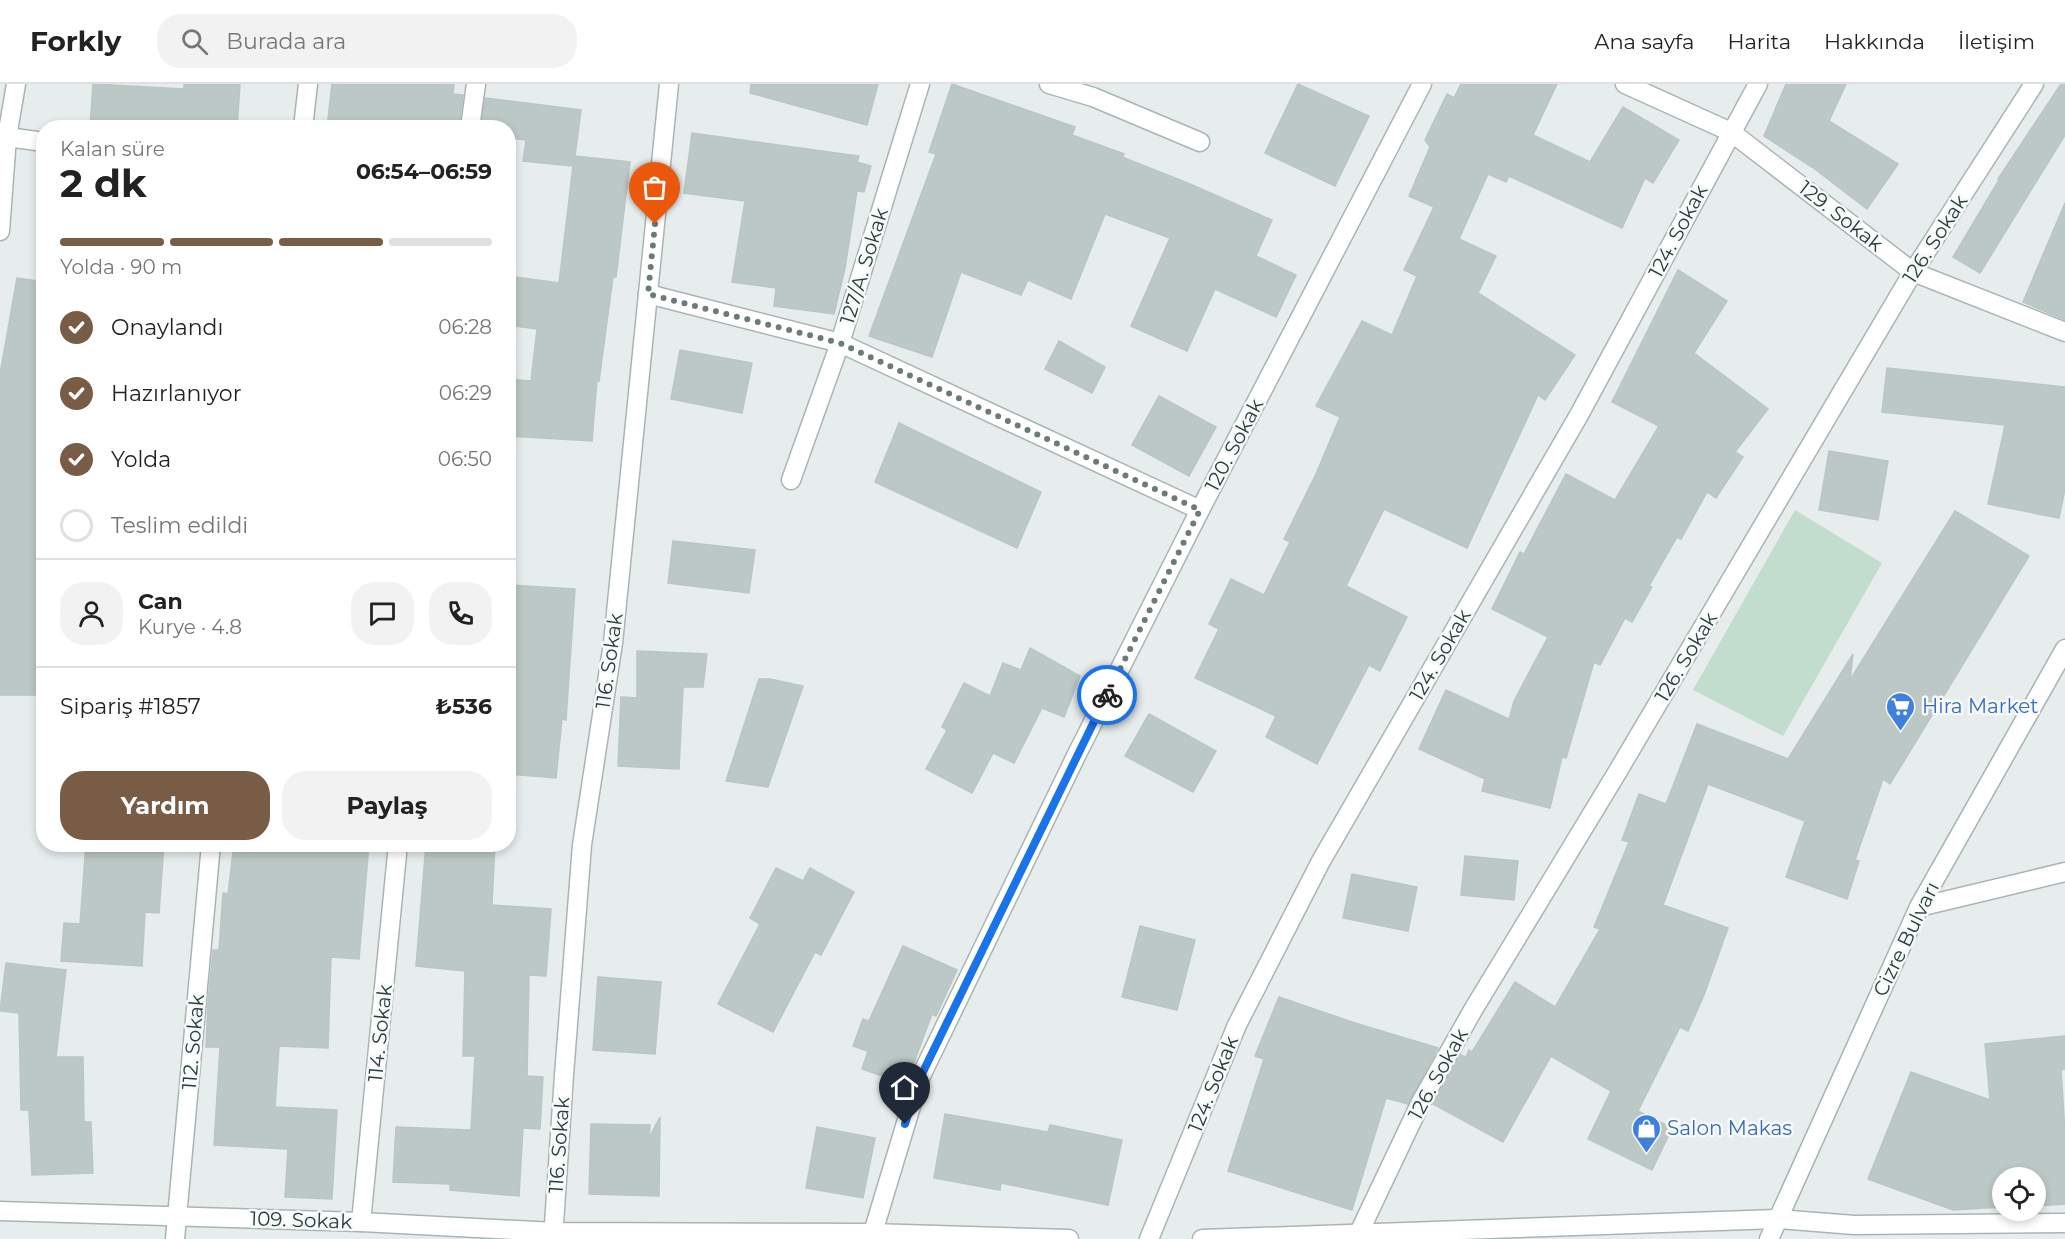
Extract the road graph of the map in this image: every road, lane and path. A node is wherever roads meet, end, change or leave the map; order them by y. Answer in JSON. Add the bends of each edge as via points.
{"nodes":[{"id":1,"x":16,"y":84,"type":"edge"},
{"id":2,"x":308,"y":84,"type":"edge"},
{"id":3,"x":476,"y":84,"type":"edge"},
{"id":4,"x":669,"y":84,"type":"edge"},
{"id":5,"x":920,"y":84,"type":"edge"},
{"id":6,"x":1049,"y":84,"type":"edge"},
{"id":7,"x":1422,"y":84,"type":"edge"},
{"id":8,"x":1625,"y":84,"type":"edge"},
{"id":9,"x":1758,"y":84,"type":"edge"},
{"id":10,"x":2034,"y":84,"type":"edge"},
{"id":11,"x":304,"y":120,"type":"edge"},
{"id":12,"x":471,"y":120,"type":"edge"},
{"id":13,"x":1731,"y":132,"type":"junction"},
{"id":14,"x":7,"y":137,"type":"junction"},
{"id":15,"x":36,"y":141,"type":"edge"},
{"id":16,"x":1200,"y":142,"type":"dead end"},
{"id":17,"x":0,"y":231,"type":"edge"},
{"id":18,"x":1913,"y":272,"type":"junction"},
{"id":19,"x":648,"y":294,"type":"junction"},
{"id":20,"x":2065,"y":332,"type":"edge"},
{"id":21,"x":840,"y":343,"type":"junction"},
{"id":22,"x":791,"y":480,"type":"dead end"},
{"id":23,"x":1200,"y":510,"type":"junction"},
{"id":24,"x":2065,"y":649,"type":"edge"},
{"id":25,"x":210,"y":852,"type":"edge"},
{"id":26,"x":397,"y":852,"type":"edge"},
{"id":27,"x":2065,"y":872,"type":"edge"},
{"id":28,"x":1919,"y":907,"type":"junction"},
{"id":29,"x":0,"y":1211,"type":"edge"},
{"id":30,"x":178,"y":1216,"type":"junction"},
{"id":31,"x":1777,"y":1219,"type":"junction"},
{"id":32,"x":361,"y":1222,"type":"junction"},
{"id":33,"x":2065,"y":1223,"type":"edge"},
{"id":34,"x":554,"y":1236,"type":"edge"},
{"id":35,"x":871,"y":1236,"type":"edge"},
{"id":36,"x":1358,"y":1236,"type":"edge"},
{"id":37,"x":175,"y":1239,"type":"edge"},
{"id":38,"x":1069,"y":1239,"type":"edge"},
{"id":39,"x":1149,"y":1239,"type":"edge"},
{"id":40,"x":1202,"y":1239,"type":"edge"},
{"id":41,"x":1769,"y":1239,"type":"edge"}],
"edges":[{"from":1,"to":14,"type":"street"},
{"from":2,"to":11,"type":"street"},
{"from":3,"to":12,"type":"street"},
{"from":4,"to":19,"type":"street","name":"116. Sokak"},
{"from":5,"to":21,"type":"street","name":"127/A. Sokak"},
{"from":6,"to":16,"type":"street","via":[[1093,97]]},
{"from":7,"to":23,"type":"street","name":"120. Sokak"},
{"from":8,"to":13,"type":"street","name":"129. Sokak"},
{"from":9,"to":13,"type":"street","name":"124. Sokak"},
{"from":10,"to":18,"type":"street","name":"126. Sokak"},
{"from":13,"to":18,"type":"street","name":"129. Sokak"},
{"from":13,"to":39,"type":"street","name":"124. Sokak","via":[[1580,415],[1321,861],[1237,1025]]},
{"from":14,"to":15,"type":"street"},
{"from":14,"to":17,"type":"street"},
{"from":18,"to":20,"type":"street","name":"129. Sokak"},
{"from":18,"to":36,"type":"street","name":"126. Sokak","via":[[1420,1102]]},
{"from":19,"to":21,"type":"street"},
{"from":19,"to":34,"type":"street","name":"116. Sokak","via":[[613,643],[582,845]]},
{"from":21,"to":22,"type":"street","name":"127/A. Sokak"},
{"from":21,"to":23,"type":"street"},
{"from":23,"to":35,"type":"street","name":"120. Sokak","via":[[919,1080]]},
{"from":24,"to":28,"type":"street","name":"Cizre Bulvarı"},
{"from":25,"to":30,"type":"street","name":"112. Sokak"},
{"from":26,"to":32,"type":"street","name":"114. Sokak"},
{"from":27,"to":28,"type":"street"},
{"from":28,"to":31,"type":"street","name":"Cizre Bulvarı"},
{"from":29,"to":30,"type":"street","name":"109. Sokak"},
{"from":30,"to":32,"type":"street","name":"109. Sokak"},
{"from":30,"to":37,"type":"street","name":"112. Sokak"},
{"from":31,"to":33,"type":"street","via":[[1854,1225]]},
{"from":31,"to":36,"type":"street"},
{"from":31,"to":41,"type":"street","name":"Cizre Bulvarı"},
{"from":32,"to":34,"type":"street","name":"109. Sokak"},
{"from":34,"to":35,"type":"street","name":"109. Sokak"},
{"from":35,"to":38,"type":"street","name":"109. Sokak"},
{"from":36,"to":40,"type":"street"}]}
